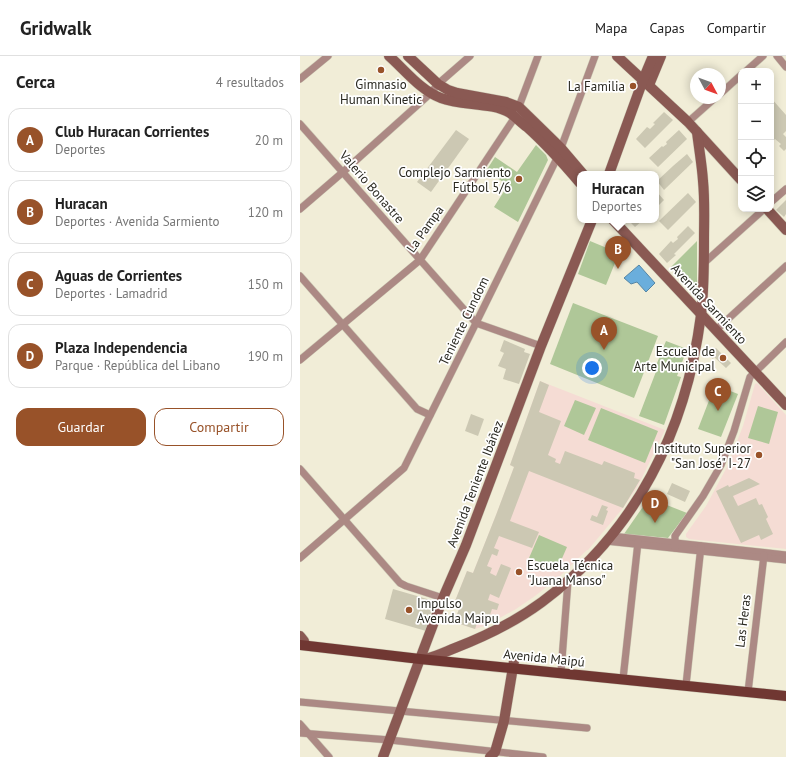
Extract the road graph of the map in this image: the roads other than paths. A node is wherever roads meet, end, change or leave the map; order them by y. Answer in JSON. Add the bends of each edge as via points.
{"nodes":[{"id":1,"x":328,"y":56,"type":"edge"},
{"id":2,"x":389,"y":56,"type":"edge"},
{"id":3,"x":408,"y":56,"type":"edge"},
{"id":4,"x":470,"y":56,"type":"edge"},
{"id":5,"x":538,"y":56,"type":"edge"},
{"id":6,"x":595,"y":56,"type":"edge"},
{"id":7,"x":617,"y":56,"type":"edge"},
{"id":8,"x":653,"y":56,"type":"edge"},
{"id":9,"x":662,"y":56,"type":"edge"},
{"id":10,"x":763,"y":56,"type":"edge"},
{"id":11,"x":777,"y":56,"type":"edge"},
{"id":12,"x":786,"y":67,"type":"edge"},
{"id":13,"x":749,"y":68,"type":"edge"},
{"id":14,"x":738,"y":78,"type":"edge"},
{"id":15,"x":300,"y":80,"type":"edge"},
{"id":16,"x":646,"y":83,"type":"junction"},
{"id":17,"x":438,"y":84,"type":"junction"},
{"id":18,"x":726,"y":89,"type":"edge"},
{"id":19,"x":431,"y":93,"type":"junction"},
{"id":20,"x":708,"y":104,"type":"edge"},
{"id":21,"x":519,"y":107,"type":"junction"},
{"id":22,"x":515,"y":117,"type":"junction"},
{"id":23,"x":688,"y":122,"type":"junction"},
{"id":24,"x":300,"y":124,"type":"edge"},
{"id":25,"x":698,"y":132,"type":"junction"},
{"id":26,"x":559,"y":152,"type":"junction"},
{"id":27,"x":580,"y":171,"type":"edge"},
{"id":28,"x":610,"y":171,"type":"edge"},
{"id":29,"x":343,"y":172,"type":"junction"},
{"id":30,"x":738,"y":177,"type":"edge"},
{"id":31,"x":577,"y":179,"type":"edge"},
{"id":32,"x":786,"y":189,"type":"edge"},
{"id":33,"x":774,"y":199,"type":"edge"},
{"id":34,"x":300,"y":209,"type":"edge"},
{"id":35,"x":761,"y":212,"type":"edge"},
{"id":36,"x":770,"y":212,"type":"edge"},
{"id":37,"x":591,"y":223,"type":"edge"},
{"id":38,"x":616,"y":223,"type":"edge"},
{"id":39,"x":786,"y":230,"type":"edge"},
{"id":40,"x":420,"y":260,"type":"junction"},
{"id":41,"x":704,"y":263,"type":"junction"},
{"id":42,"x":786,"y":266,"type":"edge"},
{"id":43,"x":300,"y":276,"type":"edge"},
{"id":44,"x":701,"y":314,"type":"junction"},
{"id":45,"x":476,"y":323,"type":"junction"},
{"id":46,"x":343,"y":324,"type":"junction"},
{"id":47,"x":716,"y":330,"type":"junction"},
{"id":48,"x":786,"y":342,"type":"edge"},
{"id":49,"x":541,"y":346,"type":"junction"},
{"id":50,"x":300,"y":360,"type":"edge"},
{"id":51,"x":754,"y":371,"type":"junction"},
{"id":52,"x":786,"y":406,"type":"edge"},
{"id":53,"x":430,"y":415,"type":"junction"},
{"id":54,"x":300,"y":469,"type":"edge"},
{"id":55,"x":345,"y":520,"type":"junction"},
{"id":56,"x":609,"y":539,"type":"junction"},
{"id":57,"x":638,"y":542,"type":"junction"},
{"id":58,"x":675,"y":546,"type":"junction"},
{"id":59,"x":701,"y":548,"type":"junction"},
{"id":60,"x":786,"y":555,"type":"edge"},
{"id":61,"x":763,"y":556,"type":"junction"},
{"id":62,"x":300,"y":558,"type":"edge"},
{"id":63,"x":786,"y":560,"type":"edge"},
{"id":64,"x":568,"y":581,"type":"junction"},
{"id":65,"x":443,"y":598,"type":"junction"},
{"id":66,"x":301,"y":641,"type":"edge"},
{"id":67,"x":437,"y":656,"type":"junction"},
{"id":68,"x":421,"y":657,"type":"junction"},
{"id":69,"x":513,"y":664,"type":"junction"},
{"id":70,"x":562,"y":670,"type":"junction"},
{"id":71,"x":623,"y":676,"type":"junction"},
{"id":72,"x":686,"y":682,"type":"junction"},
{"id":73,"x":748,"y":689,"type":"junction"},
{"id":74,"x":786,"y":689,"type":"edge"},
{"id":75,"x":786,"y":696,"type":"edge"},
{"id":76,"x":300,"y":702,"type":"edge"},
{"id":77,"x":400,"y":711,"type":"junction"},
{"id":78,"x":504,"y":721,"type":"junction"},
{"id":79,"x":300,"y":724,"type":"edge"},
{"id":80,"x":587,"y":728,"type":"dead end"},
{"id":81,"x":300,"y":733,"type":"edge"},
{"id":82,"x":309,"y":734,"type":"junction"},
{"id":83,"x":390,"y":740,"type":"junction"},
{"id":84,"x":324,"y":755,"type":"edge"},
{"id":85,"x":492,"y":755,"type":"edge"},
{"id":86,"x":383,"y":757,"type":"edge"},
{"id":87,"x":543,"y":757,"type":"edge"}],
"edges":[{"from":1,"to":15,"type":"street"},
{"from":2,"to":19,"type":"main road"},
{"from":3,"to":17,"type":"main road"},
{"from":4,"to":17,"type":"street"},
{"from":5,"to":21,"type":"street","name":"La Pampa"},
{"from":6,"to":26,"type":"street","name":"Teniente Cundom"},
{"from":7,"to":16,"type":"main road"},
{"from":8,"to":16,"type":"main road"},
{"from":9,"to":16,"type":"main road"},
{"from":10,"to":13,"type":"street"},
{"from":11,"to":12,"type":"street"},
{"from":14,"to":18,"type":"street"},
{"from":16,"to":23,"type":"main road"},
{"from":16,"to":28,"type":"main road"},
{"from":17,"to":19,"type":"street"},
{"from":17,"to":21,"type":"main road","via":[[457,93],[506,102]]},
{"from":19,"to":22,"type":"main road","via":[[442,99],[503,110]]},
{"from":19,"to":29,"type":"street"},
{"from":20,"to":23,"type":"street"},
{"from":21,"to":22,"type":"street","name":"La Pampa"},
{"from":21,"to":26,"type":"main road"},
{"from":22,"to":26,"type":"main road"},
{"from":22,"to":40,"type":"street","name":"La Pampa"},
{"from":23,"to":25,"type":"main road"},
{"from":24,"to":29,"type":"street","name":"Valerio Bonastre"},
{"from":25,"to":30,"type":"main road"},
{"from":25,"to":41,"type":"main road","via":[[703,181]]},
{"from":26,"to":27,"type":"main road"},
{"from":26,"to":31,"type":"main road"},
{"from":26,"to":45,"type":"street","name":"Teniente Cundom"},
{"from":29,"to":34,"type":"street"},
{"from":29,"to":40,"type":"street","name":"Valerio Bonastre"},
{"from":32,"to":33,"type":"street"},
{"from":35,"to":41,"type":"street"},
{"from":36,"to":39,"type":"main road"},
{"from":37,"to":49,"type":"main road","name":"Avenida Teniente Ibáñez"},
{"from":38,"to":44,"type":"main road","name":"Avenida Sarmiento"},
{"from":40,"to":45,"type":"street","name":"Valerio Bonastre"},
{"from":40,"to":46,"type":"street","name":"La Pampa"},
{"from":41,"to":44,"type":"main road"},
{"from":42,"to":47,"type":"street"},
{"from":43,"to":46,"type":"street"},
{"from":44,"to":47,"type":"main road","name":"Avenida Sarmiento"},
{"from":44,"to":56,"type":"main road","via":[[690,375],[663,453],[633,508]]},
{"from":45,"to":49,"type":"street","name":"Valerio Bonastre"},
{"from":45,"to":53,"type":"street","name":"Teniente Cundom"},
{"from":46,"to":50,"type":"street","name":"La Pampa"},
{"from":46,"to":53,"type":"street","via":[[417,409]]},
{"from":47,"to":51,"type":"main road","name":"Avenida Sarmiento"},
{"from":48,"to":51,"type":"street"},
{"from":49,"to":65,"type":"main road","name":"Avenida Teniente Ibáñez","via":[[466,545]]},
{"from":51,"to":52,"type":"main road","name":"Avenida Sarmiento"},
{"from":51,"to":58,"type":"street","via":[[721,465],[675,536]]},
{"from":53,"to":55,"type":"street","name":"Teniente Cundom","via":[[404,468]]},
{"from":54,"to":55,"type":"street"},
{"from":55,"to":62,"type":"street","name":"Teniente Cundom"},
{"from":55,"to":65,"type":"street","via":[[400,583]]},
{"from":56,"to":57,"type":"street"},
{"from":56,"to":64,"type":"main road"},
{"from":57,"to":58,"type":"street"},
{"from":57,"to":71,"type":"street"},
{"from":58,"to":59,"type":"street"},
{"from":59,"to":61,"type":"street"},
{"from":59,"to":72,"type":"street"},
{"from":60,"to":61,"type":"street"},
{"from":61,"to":63,"type":"street"},
{"from":61,"to":73,"type":"street","name":"Las Heras"},
{"from":64,"to":67,"type":"main road","via":[[511,623]]},
{"from":64,"to":70,"type":"street"},
{"from":65,"to":68,"type":"main road","name":"Avenida Teniente Ibáñez"},
{"from":66,"to":68,"type":"main road","name":"Avenida Maipú"},
{"from":67,"to":68,"type":"main road","name":"Avenida Maipú"},
{"from":67,"to":69,"type":"main road","name":"Avenida Maipú"},
{"from":68,"to":69,"type":"main road","name":"Avenida Maipú"},
{"from":68,"to":77,"type":"main road","name":"Avenida Teniente Ibáñez"},
{"from":69,"to":70,"type":"main road","name":"Avenida Maipú"},
{"from":69,"to":78,"type":"main road"},
{"from":70,"to":71,"type":"main road","name":"Avenida Maipú"},
{"from":71,"to":72,"type":"main road","name":"Avenida Maipú"},
{"from":72,"to":73,"type":"main road","name":"Avenida Maipú"},
{"from":73,"to":74,"type":"main road","name":"Avenida Maipú"},
{"from":73,"to":75,"type":"main road","name":"Avenida Maipú"},
{"from":76,"to":77,"type":"street"},
{"from":77,"to":78,"type":"street"},
{"from":77,"to":83,"type":"main road","name":"Avenida Teniente Ibáñez"},
{"from":78,"to":80,"type":"street"},
{"from":78,"to":85,"type":"main road"},
{"from":79,"to":82,"type":"street"},
{"from":81,"to":82,"type":"street"},
{"from":82,"to":83,"type":"street"},
{"from":82,"to":84,"type":"street"},
{"from":83,"to":85,"type":"street"},
{"from":83,"to":86,"type":"main road","name":"Avenida Teniente Ibáñez"},
{"from":85,"to":87,"type":"street"}]}
